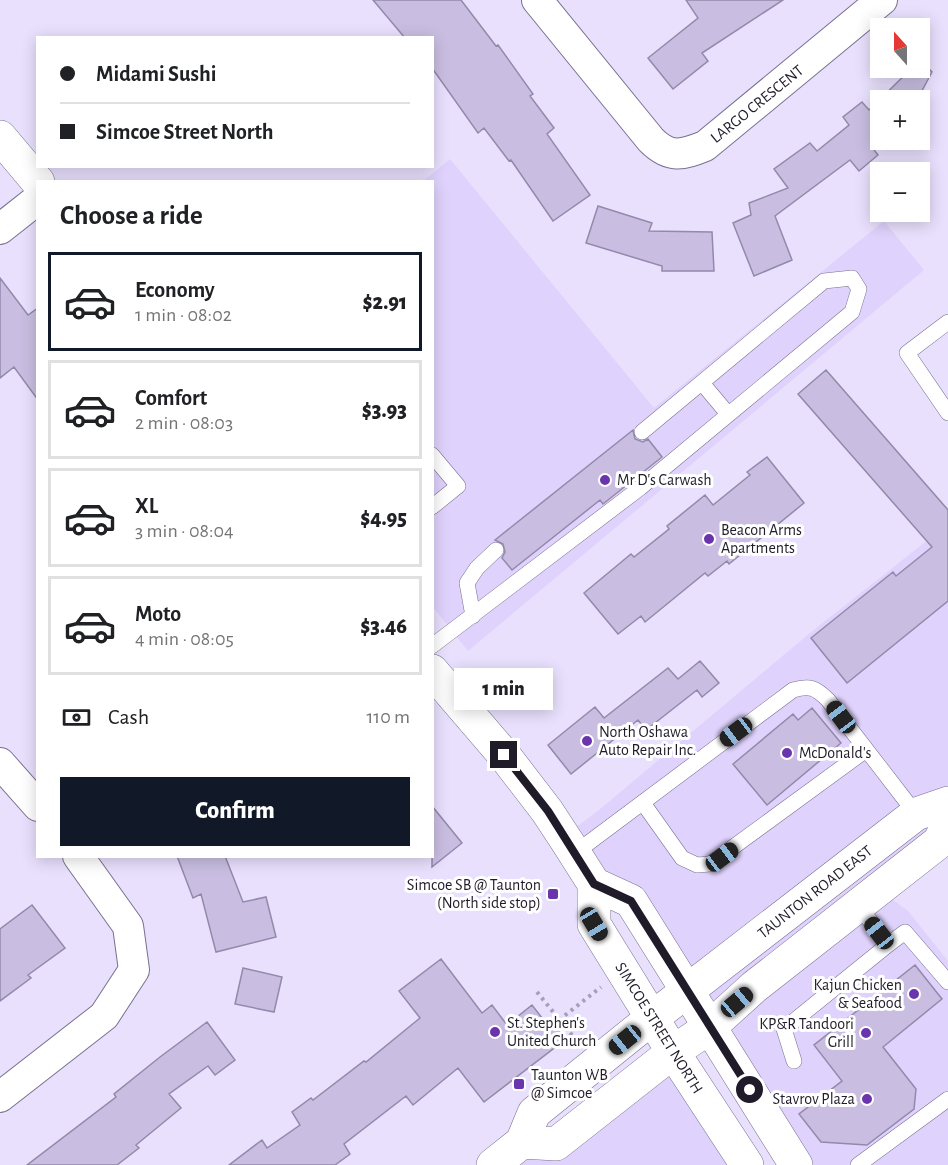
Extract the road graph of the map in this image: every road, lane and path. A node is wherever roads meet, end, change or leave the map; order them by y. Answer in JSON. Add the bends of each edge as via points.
{"nodes":[{"id":1,"x":537,"y":0,"type":"edge"},
{"id":2,"x":882,"y":0,"type":"edge"},
{"id":3,"x":0,"y":137,"type":"edge"},
{"id":4,"x":36,"y":180,"type":"edge"},
{"id":5,"x":36,"y":201,"type":"edge"},
{"id":6,"x":0,"y":229,"type":"edge"},
{"id":7,"x":948,"y":322,"type":"edge"},
{"id":8,"x":702,"y":383,"type":"junction"},
{"id":9,"x":948,"y":413,"type":"edge"},
{"id":10,"x":729,"y":414,"type":"junction"},
{"id":11,"x":642,"y":432,"type":"dead end"},
{"id":12,"x":434,"y":457,"type":"edge"},
{"id":13,"x":434,"y":505,"type":"edge"},
{"id":14,"x":496,"y":550,"type":"dead end"},
{"id":15,"x":473,"y":616,"type":"junction"},
{"id":16,"x":434,"y":645,"type":"edge"},
{"id":17,"x":434,"y":673,"type":"edge"},
{"id":18,"x":866,"y":750,"type":"junction"},
{"id":19,"x":0,"y":763,"type":"edge"},
{"id":20,"x":948,"y":803,"type":"edge"},
{"id":21,"x":36,"y":804,"type":"edge"},
{"id":22,"x":643,"y":804,"type":"junction"},
{"id":23,"x":916,"y":814,"type":"junction"},
{"id":24,"x":948,"y":825,"type":"edge"},
{"id":25,"x":575,"y":854,"type":"junction"},
{"id":26,"x":79,"y":858,"type":"edge"},
{"id":27,"x":594,"y":884,"type":"junction"},
{"id":28,"x":858,"y":906,"type":"junction"},
{"id":29,"x":889,"y":944,"type":"junction"},
{"id":30,"x":948,"y":982,"type":"edge"},
{"id":31,"x":602,"y":986,"type":"dead end"},
{"id":32,"x":687,"y":991,"type":"junction"},
{"id":33,"x":537,"y":992,"type":"dead end"},
{"id":34,"x":652,"y":1018,"type":"junction"},
{"id":35,"x":560,"y":1020,"type":"junction"},
{"id":36,"x":710,"y":1027,"type":"junction"},
{"id":37,"x":612,"y":1052,"type":"junction"},
{"id":38,"x":673,"y":1052,"type":"junction"},
{"id":39,"x":794,"y":1061,"type":"dead end"},
{"id":40,"x":0,"y":1097,"type":"edge"},
{"id":41,"x":948,"y":1099,"type":"edge"},
{"id":42,"x":522,"y":1142,"type":"junction"},
{"id":43,"x":493,"y":1165,"type":"edge"},
{"id":44,"x":747,"y":1165,"type":"edge"},
{"id":45,"x":796,"y":1165,"type":"edge"},
{"id":46,"x":858,"y":1165,"type":"edge"}],
"edges":[{"from":1,"to":2,"type":"street","name":"LARGO CRESCENT","via":[[651,141],[675,155],[705,146]]},
{"from":3,"to":4,"type":"main road"},
{"from":5,"to":6,"type":"street"},
{"from":7,"to":9,"type":"lane","via":[[907,353]]},
{"from":8,"to":10,"type":"lane"},
{"from":8,"to":10,"type":"lane","via":[[825,281],[852,278],[859,289],[852,312]]},
{"from":8,"to":11,"type":"lane"},
{"from":10,"to":15,"type":"lane"},
{"from":12,"to":13,"type":"lane","via":[[458,486]]},
{"from":14,"to":15,"type":"lane","via":[[467,583]]},
{"from":15,"to":16,"type":"lane"},
{"from":17,"to":25,"type":"main road","via":[[548,811]]},
{"from":18,"to":22,"type":"lane","via":[[710,864],[697,865],[682,858]]},
{"from":18,"to":22,"type":"lane","via":[[819,690],[804,686],[793,690]]},
{"from":18,"to":23,"type":"lane"},
{"from":19,"to":21,"type":"street"},
{"from":20,"to":23,"type":"main road","name":"TAUNTON ROAD EAST"},
{"from":22,"to":25,"type":"lane"},
{"from":23,"to":32,"type":"main road","name":"TAUNTON ROAD EAST"},
{"from":24,"to":28,"type":"main road","via":[[939,842]]},
{"from":25,"to":27,"type":"main road"},
{"from":26,"to":40,"type":"street","via":[[128,926],[134,970],[104,1016]]},
{"from":27,"to":32,"type":"main road","via":[[631,901]]},
{"from":27,"to":34,"type":"main road","name":"SIMCOE STREET NORTH","via":[[594,924]]},
{"from":28,"to":29,"type":"lane"},
{"from":28,"to":36,"type":"main road","via":[[754,987]]},
{"from":29,"to":30,"type":"lane","via":[[905,932]]},
{"from":29,"to":39,"type":"lane","via":[[784,1029]]},
{"from":31,"to":35,"type":"path"},
{"from":32,"to":34,"type":"main road","name":"TAUNTON ROAD EAST"},
{"from":32,"to":36,"type":"main road"},
{"from":33,"to":35,"type":"path"},
{"from":34,"to":37,"type":"main road","name":"TAUNTON ROAD EAST"},
{"from":34,"to":38,"type":"main road","name":"SIMCOE STREET NORTH"},
{"from":35,"to":37,"type":"path","via":[[576,1040],[594,1026]]},
{"from":36,"to":38,"type":"main road"},
{"from":36,"to":45,"type":"main road"},
{"from":37,"to":42,"type":"main road","name":"TAUNTON ROAD EAST","via":[[534,1113]]},
{"from":38,"to":42,"type":"main road","via":[[556,1144]]},
{"from":38,"to":44,"type":"main road","name":"SIMCOE STREET NORTH"},
{"from":41,"to":46,"type":"lane"},
{"from":42,"to":43,"type":"main road"}]}
